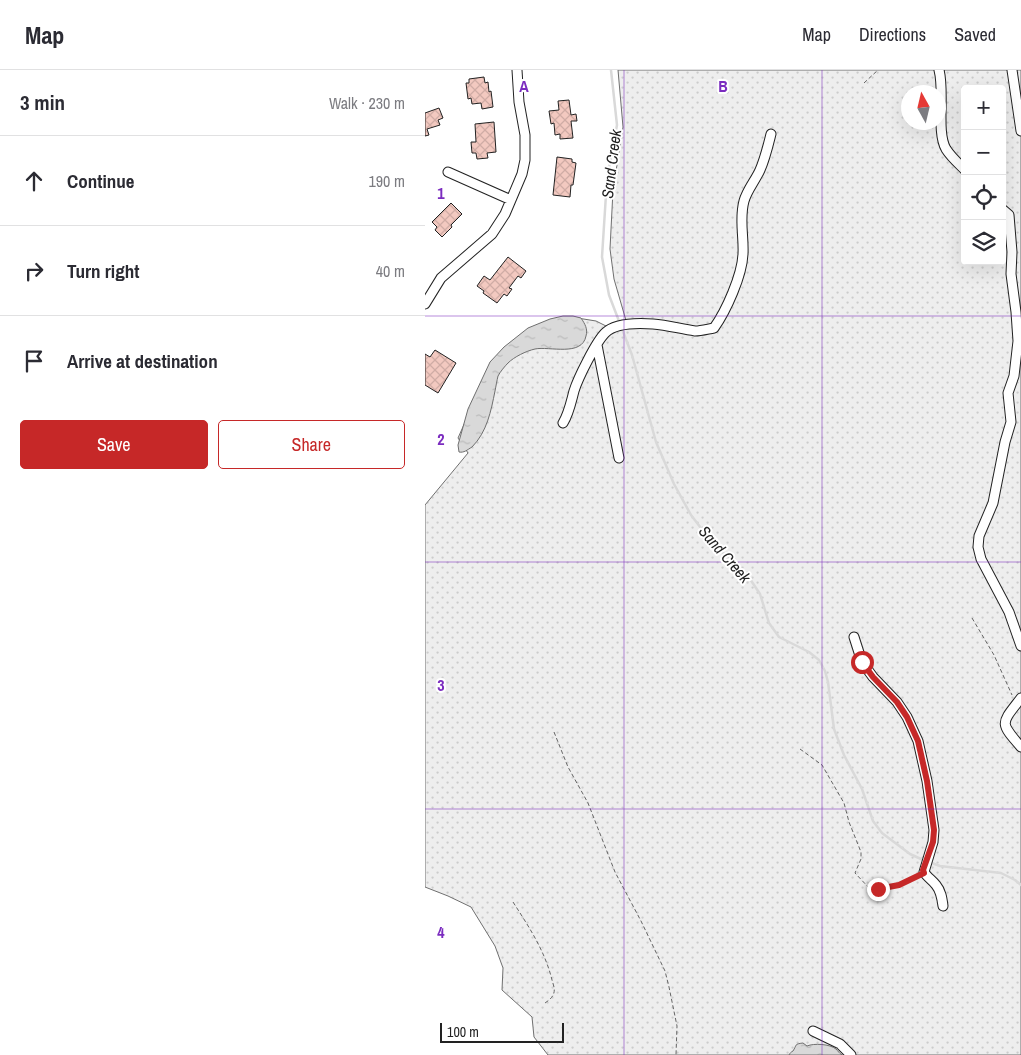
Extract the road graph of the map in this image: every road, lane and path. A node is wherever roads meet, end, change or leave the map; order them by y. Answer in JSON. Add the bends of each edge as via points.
{"nodes":[{"id":1,"x":517,"y":70,"type":"edge"},
{"id":2,"x":878,"y":70,"type":"edge"},
{"id":3,"x":939,"y":70,"type":"edge"},
{"id":4,"x":1011,"y":70,"type":"edge"},
{"id":5,"x":864,"y":83,"type":"dead end"},
{"id":6,"x":1021,"y":130,"type":"edge"},
{"id":7,"x":771,"y":134,"type":"dead end"},
{"id":8,"x":961,"y":166,"type":"edge"},
{"id":9,"x":447,"y":172,"type":"dead end"},
{"id":10,"x":511,"y":200,"type":"junction"},
{"id":11,"x":1006,"y":212,"type":"edge"},
{"id":12,"x":425,"y":304,"type":"edge"},
{"id":13,"x":597,"y":345,"type":"junction"},
{"id":14,"x":563,"y":423,"type":"dead end"},
{"id":15,"x":619,"y":458,"type":"dead end"},
{"id":16,"x":972,"y":618,"type":"dead end"},
{"id":17,"x":854,"y":637,"type":"dead end"},
{"id":18,"x":1021,"y":646,"type":"edge"},
{"id":19,"x":1018,"y":702,"type":"edge"},
{"id":20,"x":554,"y":732,"type":"dead end"},
{"id":21,"x":1021,"y":747,"type":"edge"},
{"id":22,"x":800,"y":749,"type":"dead end"},
{"id":23,"x":924,"y":872,"type":"junction"},
{"id":24,"x":513,"y":902,"type":"dead end"},
{"id":25,"x":943,"y":906,"type":"dead end"},
{"id":26,"x":545,"y":1003,"type":"dead end"},
{"id":27,"x":813,"y":1031,"type":"dead end"},
{"id":28,"x":676,"y":1055,"type":"edge"},
{"id":29,"x":851,"y":1055,"type":"edge"}],
"edges":[{"from":1,"to":10,"type":"street","via":[[525,160]]},
{"from":2,"to":5,"type":"path"},
{"from":3,"to":8,"type":"street","via":[[942,79],[942,135],[945,148]]},
{"from":4,"to":6,"type":"street"},
{"from":7,"to":13,"type":"street","via":[[759,172],[744,200],[741,216],[743,253],[737,282],[714,328],[695,331],[655,324],[627,324],[605,333]]},
{"from":9,"to":10,"type":"street"},
{"from":10,"to":12,"type":"street","via":[[492,234],[441,278]]},
{"from":11,"to":18,"type":"street","via":[[1009,215],[1018,341],[1014,376],[1008,393],[1011,422],[993,503],[979,536],[979,547],[981,560],[1009,612]]},
{"from":13,"to":14,"type":"street","via":[[575,389]]},
{"from":13,"to":15,"type":"street"},
{"from":16,"to":19,"type":"path"},
{"from":17,"to":23,"type":"street","via":[[862,662],[897,702],[918,741],[934,830]]},
{"from":19,"to":21,"type":"street","via":[[1006,717],[1005,726]]},
{"from":20,"to":28,"type":"path","via":[[588,803],[615,872],[665,971],[677,1026]]},
{"from":22,"to":23,"type":"path","via":[[822,764],[844,804],[861,852],[855,873],[870,889],[899,885]]},
{"from":23,"to":25,"type":"street","via":[[939,890]]},
{"from":24,"to":26,"type":"path","via":[[545,957],[551,974],[554,992]]},
{"from":27,"to":29,"type":"street","via":[[840,1044]]}]}
